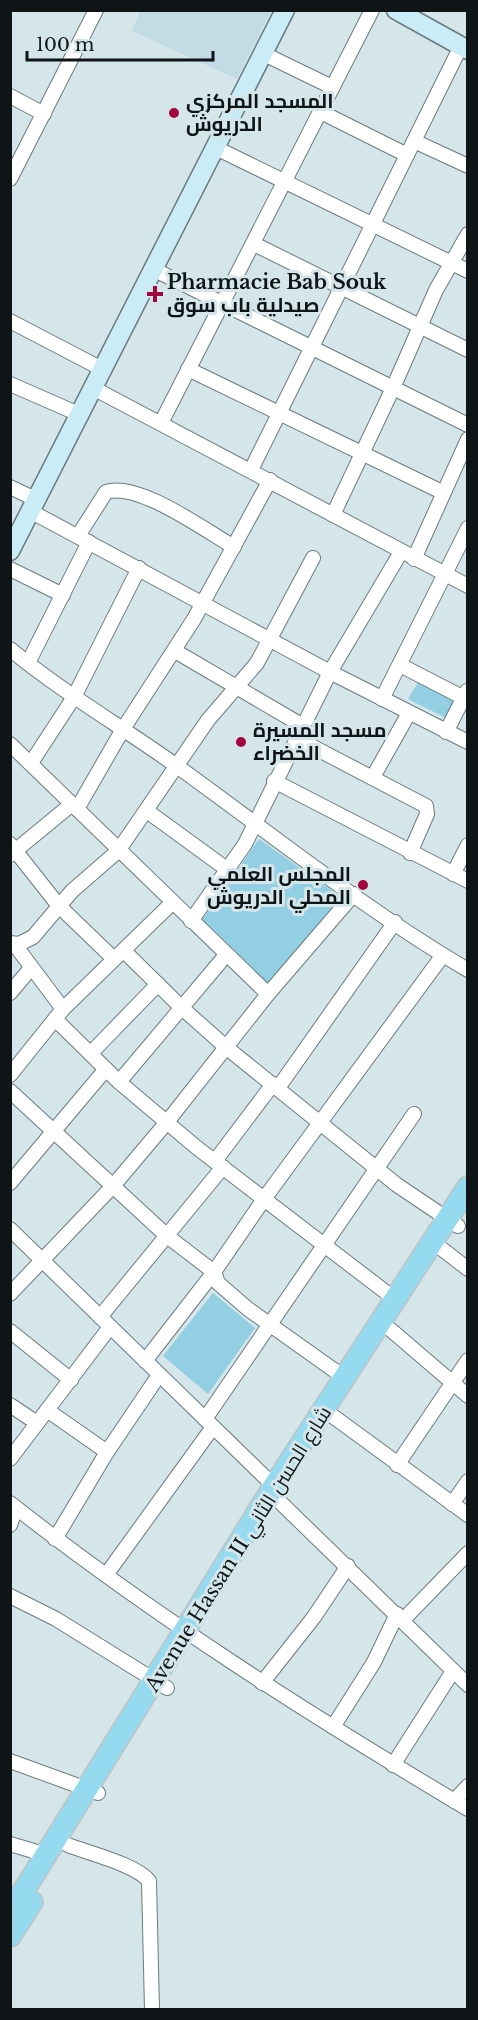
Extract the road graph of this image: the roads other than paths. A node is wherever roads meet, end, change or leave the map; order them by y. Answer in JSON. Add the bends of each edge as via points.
{"nodes":[{"id":1,"x":96,"y":10,"type":"edge"},
{"id":2,"x":285,"y":10,"type":"edge"},
{"id":3,"x":372,"y":10,"type":"edge"},
{"id":4,"x":396,"y":10,"type":"edge"},
{"id":5,"x":464,"y":48,"type":"edge"},
{"id":6,"x":262,"y":53,"type":"junction"},
{"id":7,"x":332,"y":87,"type":"junction"},
{"id":8,"x":10,"y":96,"type":"edge"},
{"id":9,"x":321,"y":112,"type":"junction"},
{"id":10,"x":44,"y":114,"type":"junction"},
{"id":11,"x":414,"y":141,"type":"junction"},
{"id":12,"x":216,"y":148,"type":"junction"},
{"id":13,"x":407,"y":155,"type":"junction"},
{"id":14,"x":468,"y":166,"type":"edge"},
{"id":15,"x":10,"y":179,"type":"edge"},
{"id":16,"x":285,"y":181,"type":"junction"},
{"id":17,"x":372,"y":225,"type":"junction"},
{"id":18,"x":468,"y":234,"type":"edge"},
{"id":19,"x":254,"y":244,"type":"junction"},
{"id":20,"x":450,"y":262,"type":"junction"},
{"id":21,"x":154,"y":270,"type":"junction"},
{"id":22,"x":468,"y":271,"type":"edge"},
{"id":23,"x":339,"y":288,"type":"junction"},
{"id":24,"x":223,"y":305,"type":"junction"},
{"id":25,"x":10,"y":321,"type":"edge"},
{"id":26,"x":420,"y":326,"type":"junction"},
{"id":27,"x":311,"y":349,"type":"junction"},
{"id":28,"x":468,"y":350,"type":"edge"},
{"id":29,"x":188,"y":369,"type":"junction"},
{"id":30,"x":104,"y":370,"type":"junction"},
{"id":31,"x":10,"y":384,"type":"edge"},
{"id":32,"x":93,"y":388,"type":"junction"},
{"id":33,"x":393,"y":388,"type":"junction"},
{"id":34,"x":278,"y":411,"type":"junction"},
{"id":35,"x":81,"y":415,"type":"junction"},
{"id":36,"x":161,"y":423,"type":"junction"},
{"id":37,"x":468,"y":425,"type":"edge"},
{"id":38,"x":468,"y":439,"type":"edge"},
{"id":39,"x":361,"y":453,"type":"junction"},
{"id":40,"x":251,"y":470,"type":"junction"},
{"id":41,"x":270,"y":480,"type":"junction"},
{"id":42,"x":10,"y":487,"type":"edge"},
{"id":43,"x":442,"y":492,"type":"junction"},
{"id":44,"x":35,"y":506,"type":"junction"},
{"id":45,"x":333,"y":515,"type":"junction"},
{"id":46,"x":468,"y":528,"type":"edge"},
{"id":47,"x":84,"y":539,"type":"junction"},
{"id":48,"x":234,"y":547,"type":"junction"},
{"id":49,"x":10,"y":551,"type":"edge"},
{"id":50,"x":401,"y":552,"type":"junction"},
{"id":51,"x":314,"y":558,"type":"dead end"},
{"id":52,"x":414,"y":559,"type":"junction"},
{"id":53,"x":139,"y":568,"type":"junction"},
{"id":54,"x":10,"y":569,"type":"edge"},
{"id":55,"x":445,"y":575,"type":"junction"},
{"id":56,"x":468,"y":586,"type":"edge"},
{"id":57,"x":63,"y":595,"type":"junction"},
{"id":58,"x":203,"y":603,"type":"junction"},
{"id":59,"x":272,"y":639,"type":"junction"},
{"id":60,"x":175,"y":651,"type":"junction"},
{"id":61,"x":12,"y":654,"type":"edge"},
{"id":62,"x":28,"y":663,"type":"junction"},
{"id":63,"x":400,"y":665,"type":"junction"},
{"id":64,"x":330,"y":672,"type":"junction"},
{"id":65,"x":237,"y":688,"type":"junction"},
{"id":66,"x":466,"y":694,"type":"edge"},
{"id":67,"x":74,"y":697,"type":"junction"},
{"id":68,"x":382,"y":699,"type":"junction"},
{"id":69,"x":409,"y":713,"type":"junction"},
{"id":70,"x":123,"y":729,"type":"junction"},
{"id":71,"x":300,"y":732,"type":"junction"},
{"id":72,"x":446,"y":732,"type":"junction"},
{"id":73,"x":468,"y":742,"type":"edge"},
{"id":74,"x":13,"y":750,"type":"edge"},
{"id":75,"x":31,"y":763,"type":"junction"},
{"id":76,"x":175,"y":765,"type":"junction"},
{"id":77,"x":373,"y":777,"type":"junction"},
{"id":78,"x":274,"y":781,"type":"junction"},
{"id":79,"x":74,"y":806,"type":"junction"},
{"id":80,"x":147,"y":812,"type":"junction"},
{"id":81,"x":255,"y":825,"type":"junction"},
{"id":82,"x":468,"y":845,"type":"edge"},
{"id":83,"x":12,"y":850,"type":"edge"},
{"id":84,"x":118,"y":851,"type":"junction"},
{"id":85,"x":410,"y":853,"type":"junction"},
{"id":86,"x":228,"y":870,"type":"junction"},
{"id":87,"x":453,"y":874,"type":"junction"},
{"id":88,"x":468,"y":881,"type":"edge"},
{"id":89,"x":354,"y":894,"type":"junction"},
{"id":90,"x":173,"y":902,"type":"junction"},
{"id":91,"x":59,"y":906,"type":"junction"},
{"id":92,"x":191,"y":921,"type":"junction"},
{"id":93,"x":395,"y":922,"type":"junction"},
{"id":94,"x":13,"y":944,"type":"edge"},
{"id":95,"x":119,"y":955,"type":"junction"},
{"id":96,"x":226,"y":955,"type":"junction"},
{"id":97,"x":443,"y":955,"type":"junction"},
{"id":98,"x":31,"y":968,"type":"junction"},
{"id":99,"x":468,"y":970,"type":"edge"},
{"id":100,"x":158,"y":984,"type":"junction"},
{"id":101,"x":10,"y":993,"type":"edge"},
{"id":102,"x":268,"y":994,"type":"junction"},
{"id":103,"x":182,"y":1008,"type":"junction"},
{"id":104,"x":59,"y":1014,"type":"junction"},
{"id":105,"x":227,"y":1048,"type":"junction"},
{"id":106,"x":91,"y":1053,"type":"junction"},
{"id":107,"x":106,"y":1069,"type":"junction"},
{"id":108,"x":10,"y":1075,"type":"edge"},
{"id":109,"x":119,"y":1082,"type":"junction"},
{"id":110,"x":276,"y":1086,"type":"junction"},
{"id":111,"x":10,"y":1091,"type":"edge"},
{"id":112,"x":414,"y":1114,"type":"dead end"},
{"id":113,"x":167,"y":1122,"type":"junction"},
{"id":114,"x":322,"y":1124,"type":"junction"},
{"id":115,"x":54,"y":1132,"type":"junction"},
{"id":116,"x":219,"y":1164,"type":"junction"},
{"id":117,"x":376,"y":1168,"type":"junction"},
{"id":118,"x":10,"y":1183,"type":"edge"},
{"id":119,"x":112,"y":1186,"type":"junction"},
{"id":120,"x":468,"y":1187,"type":"edge"},
{"id":121,"x":264,"y":1199,"type":"junction"},
{"id":122,"x":458,"y":1219,"type":"edge"},
{"id":123,"x":10,"y":1229,"type":"edge"},
{"id":124,"x":166,"y":1236,"type":"junction"},
{"id":125,"x":323,"y":1245,"type":"junction"},
{"id":126,"x":442,"y":1249,"type":"junction"},
{"id":127,"x":42,"y":1260,"type":"junction"},
{"id":128,"x":468,"y":1269,"type":"edge"},
{"id":129,"x":214,"y":1272,"type":"junction"},
{"id":130,"x":10,"y":1294,"type":"edge"},
{"id":131,"x":396,"y":1300,"type":"junction"},
{"id":132,"x":105,"y":1322,"type":"junction"},
{"id":133,"x":270,"y":1324,"type":"junction"},
{"id":134,"x":391,"y":1330,"type":"junction"},
{"id":135,"x":10,"y":1331,"type":"edge"},
{"id":136,"x":145,"y":1360,"type":"junction"},
{"id":137,"x":468,"y":1360,"type":"edge"},
{"id":138,"x":159,"y":1375,"type":"junction"},
{"id":139,"x":345,"y":1378,"type":"junction"},
{"id":140,"x":71,"y":1380,"type":"junction"},
{"id":141,"x":453,"y":1384,"type":"junction"},
{"id":142,"x":468,"y":1396,"type":"edge"},
{"id":143,"x":10,"y":1405,"type":"edge"},
{"id":144,"x":47,"y":1410,"type":"junction"},
{"id":145,"x":334,"y":1417,"type":"junction"},
{"id":146,"x":209,"y":1423,"type":"junction"},
{"id":147,"x":37,"y":1424,"type":"junction"},
{"id":148,"x":107,"y":1452,"type":"junction"},
{"id":149,"x":10,"y":1460,"type":"edge"},
{"id":150,"x":397,"y":1465,"type":"junction"},
{"id":151,"x":468,"y":1481,"type":"edge"},
{"id":152,"x":277,"y":1494,"type":"junction"},
{"id":153,"x":452,"y":1504,"type":"junction"},
{"id":154,"x":13,"y":1506,"type":"edge"},
{"id":155,"x":468,"y":1515,"type":"edge"},
{"id":156,"x":10,"y":1525,"type":"edge"},
{"id":157,"x":55,"y":1539,"type":"junction"},
{"id":158,"x":464,"y":1563,"type":"edge"},
{"id":159,"x":348,"y":1566,"type":"junction"},
{"id":160,"x":106,"y":1575,"type":"junction"},
{"id":161,"x":10,"y":1596,"type":"edge"},
{"id":162,"x":400,"y":1617,"type":"junction"},
{"id":163,"x":190,"y":1636,"type":"junction"},
{"id":164,"x":453,"y":1671,"type":"junction"},
{"id":165,"x":262,"y":1683,"type":"junction"},
{"id":166,"x":162,"y":1684,"type":"junction"},
{"id":167,"x":467,"y":1684,"type":"edge"},
{"id":168,"x":333,"y":1726,"type":"junction"},
{"id":169,"x":10,"y":1761,"type":"edge"},
{"id":170,"x":393,"y":1765,"type":"junction"},
{"id":171,"x":468,"y":1786,"type":"edge"},
{"id":172,"x":93,"y":1790,"type":"junction"},
{"id":173,"x":454,"y":1801,"type":"junction"},
{"id":174,"x":468,"y":1809,"type":"edge"},
{"id":175,"x":10,"y":1844,"type":"edge"},
{"id":176,"x":68,"y":1845,"type":"junction"},
{"id":177,"x":47,"y":1855,"type":"junction"},
{"id":178,"x":12,"y":1925,"type":"edge"},
{"id":179,"x":152,"y":2010,"type":"edge"}],
"edges":[{"from":1,"to":10,"type":"street"},
{"from":2,"to":6,"type":"street"},
{"from":3,"to":7,"type":"street"},
{"from":4,"to":5,"type":"street"},
{"from":5,"to":11,"type":"street"},
{"from":6,"to":7,"type":"street"},
{"from":6,"to":12,"type":"street"},
{"from":7,"to":9,"type":"street"},
{"from":8,"to":10,"type":"street"},
{"from":9,"to":13,"type":"street"},
{"from":9,"to":16,"type":"street"},
{"from":10,"to":15,"type":"street"},
{"from":11,"to":13,"type":"street"},
{"from":11,"to":14,"type":"street"},
{"from":12,"to":16,"type":"street"},
{"from":12,"to":21,"type":"street"},
{"from":13,"to":17,"type":"street"},
{"from":16,"to":17,"type":"street"},
{"from":16,"to":19,"type":"street"},
{"from":17,"to":20,"type":"street"},
{"from":17,"to":23,"type":"street"},
{"from":18,"to":20,"type":"street"},
{"from":19,"to":23,"type":"street"},
{"from":19,"to":24,"type":"street"},
{"from":20,"to":22,"type":"street"},
{"from":20,"to":26,"type":"street"},
{"from":21,"to":24,"type":"street"},
{"from":21,"to":30,"type":"street"},
{"from":23,"to":26,"type":"street"},
{"from":23,"to":27,"type":"street"},
{"from":24,"to":27,"type":"street"},
{"from":24,"to":29,"type":"street"},
{"from":25,"to":30,"type":"street"},
{"from":26,"to":28,"type":"street"},
{"from":26,"to":33,"type":"street"},
{"from":27,"to":33,"type":"street"},
{"from":27,"to":34,"type":"street"},
{"from":29,"to":34,"type":"street"},
{"from":29,"to":36,"type":"street"},
{"from":30,"to":32,"type":"street"},
{"from":31,"to":35,"type":"street"},
{"from":32,"to":35,"type":"street"},
{"from":32,"to":36,"type":"street"},
{"from":33,"to":37,"type":"street"},
{"from":33,"to":39,"type":"street"},
{"from":34,"to":39,"type":"street"},
{"from":34,"to":40,"type":"street"},
{"from":35,"to":44,"type":"street"},
{"from":36,"to":40,"type":"street"},
{"from":38,"to":43,"type":"street"},
{"from":39,"to":43,"type":"street"},
{"from":39,"to":45,"type":"street"},
{"from":40,"to":41,"type":"street"},
{"from":41,"to":45,"type":"street"},
{"from":41,"to":48,"type":"street"},
{"from":42,"to":44,"type":"street"},
{"from":43,"to":52,"type":"street"},
{"from":44,"to":47,"type":"street"},
{"from":44,"to":49,"type":"street"},
{"from":45,"to":50,"type":"street"},
{"from":46,"to":55,"type":"street"},
{"from":47,"to":48,"type":"street","via":[[106,492],[125,490],[161,505]]},
{"from":47,"to":53,"type":"street"},
{"from":47,"to":57,"type":"street"},
{"from":48,"to":58,"type":"street"},
{"from":50,"to":52,"type":"street"},
{"from":50,"to":64,"type":"street"},
{"from":51,"to":59,"type":"street"},
{"from":52,"to":55,"type":"street"},
{"from":53,"to":58,"type":"street"},
{"from":53,"to":67,"type":"street"},
{"from":54,"to":57,"type":"street"},
{"from":55,"to":56,"type":"street"},
{"from":55,"to":63,"type":"street"},
{"from":57,"to":62,"type":"street"},
{"from":58,"to":59,"type":"street"},
{"from":58,"to":60,"type":"street"},
{"from":59,"to":64,"type":"street"},
{"from":59,"to":65,"type":"street"},
{"from":60,"to":65,"type":"street"},
{"from":60,"to":70,"type":"street"},
{"from":61,"to":62,"type":"street"},
{"from":62,"to":67,"type":"street"},
{"from":63,"to":66,"type":"street"},
{"from":63,"to":68,"type":"street"},
{"from":64,"to":68,"type":"street"},
{"from":64,"to":71,"type":"street"},
{"from":65,"to":71,"type":"street"},
{"from":65,"to":76,"type":"street"},
{"from":66,"to":72,"type":"street"},
{"from":67,"to":70,"type":"street"},
{"from":67,"to":75,"type":"street"},
{"from":68,"to":69,"type":"street"},
{"from":69,"to":72,"type":"street"},
{"from":69,"to":77,"type":"street"},
{"from":70,"to":76,"type":"street"},
{"from":70,"to":79,"type":"street"},
{"from":71,"to":77,"type":"street"},
{"from":71,"to":78,"type":"street"},
{"from":72,"to":73,"type":"street"},
{"from":74,"to":75,"type":"street"},
{"from":75,"to":79,"type":"street"},
{"from":76,"to":80,"type":"street"},
{"from":76,"to":81,"type":"street"},
{"from":77,"to":85,"type":"street","via":[[427,809]]},
{"from":78,"to":81,"type":"street"},
{"from":78,"to":85,"type":"street"},
{"from":79,"to":83,"type":"street"},
{"from":79,"to":84,"type":"street"},
{"from":80,"to":84,"type":"street"},
{"from":80,"to":86,"type":"street"},
{"from":81,"to":86,"type":"street"},
{"from":81,"to":89,"type":"street"},
{"from":82,"to":87,"type":"street"},
{"from":83,"to":91,"type":"street"},
{"from":84,"to":90,"type":"street"},
{"from":84,"to":91,"type":"street"},
{"from":85,"to":87,"type":"street"},
{"from":86,"to":92,"type":"street"},
{"from":87,"to":88,"type":"street"},
{"from":89,"to":93,"type":"street"},
{"from":89,"to":102,"type":"street"},
{"from":90,"to":92,"type":"street"},
{"from":90,"to":95,"type":"street"},
{"from":91,"to":94,"type":"street","via":[[43,929],[25,942]]},
{"from":91,"to":95,"type":"street"},
{"from":92,"to":96,"type":"street"},
{"from":93,"to":97,"type":"street"},
{"from":93,"to":110,"type":"street"},
{"from":94,"to":98,"type":"street"},
{"from":95,"to":100,"type":"street"},
{"from":95,"to":104,"type":"street"},
{"from":96,"to":102,"type":"street"},
{"from":96,"to":103,"type":"street"},
{"from":97,"to":99,"type":"street"},
{"from":97,"to":114,"type":"street"},
{"from":98,"to":101,"type":"street"},
{"from":98,"to":104,"type":"street"},
{"from":100,"to":103,"type":"street"},
{"from":100,"to":106,"type":"street"},
{"from":102,"to":105,"type":"street"},
{"from":103,"to":105,"type":"street"},
{"from":103,"to":109,"type":"street"},
{"from":104,"to":106,"type":"street"},
{"from":104,"to":108,"type":"street"},
{"from":105,"to":110,"type":"street"},
{"from":105,"to":113,"type":"street"},
{"from":106,"to":107,"type":"street"},
{"from":107,"to":109,"type":"street"},
{"from":107,"to":115,"type":"street"},
{"from":109,"to":113,"type":"street"},
{"from":110,"to":114,"type":"street"},
{"from":110,"to":116,"type":"street"},
{"from":111,"to":115,"type":"street"},
{"from":112,"to":117,"type":"street"},
{"from":113,"to":116,"type":"street"},
{"from":113,"to":119,"type":"street"},
{"from":114,"to":117,"type":"street"},
{"from":114,"to":121,"type":"street"},
{"from":115,"to":118,"type":"street"},
{"from":115,"to":119,"type":"street"},
{"from":116,"to":121,"type":"street"},
{"from":116,"to":124,"type":"street"},
{"from":117,"to":122,"type":"street"},
{"from":117,"to":125,"type":"street"},
{"from":119,"to":124,"type":"street"},
{"from":119,"to":127,"type":"street"},
{"from":120,"to":122,"type":"main road","name":"Avenue Hassan II شارع الحسن الثاني"},
{"from":121,"to":125,"type":"street"},
{"from":121,"to":129,"type":"street"},
{"from":122,"to":126,"type":"main road","name":"Avenue Hassan II شارع الحسن الثاني"},
{"from":122,"to":131,"type":"main road","name":"Avenue Hassan II شارع الحسن الثاني"},
{"from":123,"to":127,"type":"street"},
{"from":124,"to":129,"type":"street"},
{"from":124,"to":132,"type":"street"},
{"from":125,"to":131,"type":"street"},
{"from":125,"to":133,"type":"street"},
{"from":126,"to":128,"type":"street"},
{"from":126,"to":134,"type":"main road","name":"Avenue Hassan II شارع الحسن الثاني"},
{"from":127,"to":130,"type":"street"},
{"from":127,"to":132,"type":"street"},
{"from":129,"to":133,"type":"street","via":[[218,1283]]},
{"from":129,"to":136,"type":"street"},
{"from":131,"to":139,"type":"main road","name":"Avenue Hassan II شارع الحسن الثاني"},
{"from":132,"to":136,"type":"street"},
{"from":132,"to":140,"type":"street"},
{"from":133,"to":139,"type":"street"},
{"from":133,"to":146,"type":"street"},
{"from":134,"to":141,"type":"street"},
{"from":134,"to":145,"type":"main road","name":"Avenue Hassan II شارع الحسن الثاني"},
{"from":135,"to":140,"type":"street"},
{"from":136,"to":138,"type":"street"},
{"from":137,"to":141,"type":"street"},
{"from":138,"to":146,"type":"street"},
{"from":138,"to":148,"type":"street"},
{"from":139,"to":152,"type":"main road","name":"Avenue Hassan II شارع الحسن الثاني"},
{"from":140,"to":144,"type":"street"},
{"from":141,"to":142,"type":"street"},
{"from":141,"to":150,"type":"street"},
{"from":143,"to":147,"type":"street"},
{"from":144,"to":147,"type":"street"},
{"from":144,"to":148,"type":"street"},
{"from":145,"to":150,"type":"street"},
{"from":145,"to":152,"type":"main road","name":"Avenue Hassan II شارع الحسن الثاني"},
{"from":146,"to":152,"type":"street"},
{"from":146,"to":160,"type":"street"},
{"from":147,"to":149,"type":"street"},
{"from":148,"to":157,"type":"street"},
{"from":150,"to":153,"type":"street"},
{"from":151,"to":153,"type":"street"},
{"from":152,"to":159,"type":"street"},
{"from":152,"to":163,"type":"main road","name":"Avenue Hassan II شارع الحسن الثاني"},
{"from":153,"to":155,"type":"street"},
{"from":154,"to":156,"type":"street"},
{"from":154,"to":157,"type":"street"},
{"from":157,"to":160,"type":"street"},
{"from":158,"to":162,"type":"street"},
{"from":159,"to":162,"type":"street"},
{"from":159,"to":165,"type":"street"},
{"from":160,"to":163,"type":"street"},
{"from":161,"to":166,"type":"street","via":[[56,1619]]},
{"from":162,"to":164,"type":"street"},
{"from":162,"to":168,"type":"street"},
{"from":163,"to":165,"type":"street"},
{"from":163,"to":166,"type":"main road","name":"Avenue Hassan II شارع الحسن الثاني"},
{"from":164,"to":167,"type":"street"},
{"from":164,"to":170,"type":"street"},
{"from":165,"to":168,"type":"street"},
{"from":166,"to":172,"type":"main road","name":"Avenue Hassan II شارع الحسن الثاني"},
{"from":168,"to":170,"type":"street"},
{"from":169,"to":172,"type":"street"},
{"from":170,"to":173,"type":"street"},
{"from":171,"to":173,"type":"street"},
{"from":172,"to":176,"type":"main road","name":"Avenue Hassan II شارع الحسن الثاني"},
{"from":172,"to":177,"type":"main road","name":"Avenue Hassan II شارع الحسن الثاني"},
{"from":173,"to":174,"type":"street"},
{"from":175,"to":177,"type":"street"},
{"from":176,"to":178,"type":"main road","name":"Avenue Hassan II شارع الحسن الثاني"},
{"from":176,"to":179,"type":"street","via":[[145,1875],[149,1881]]},
{"from":177,"to":178,"type":"main road","name":"Avenue Hassan II شارع الحسن الثاني"}]}
